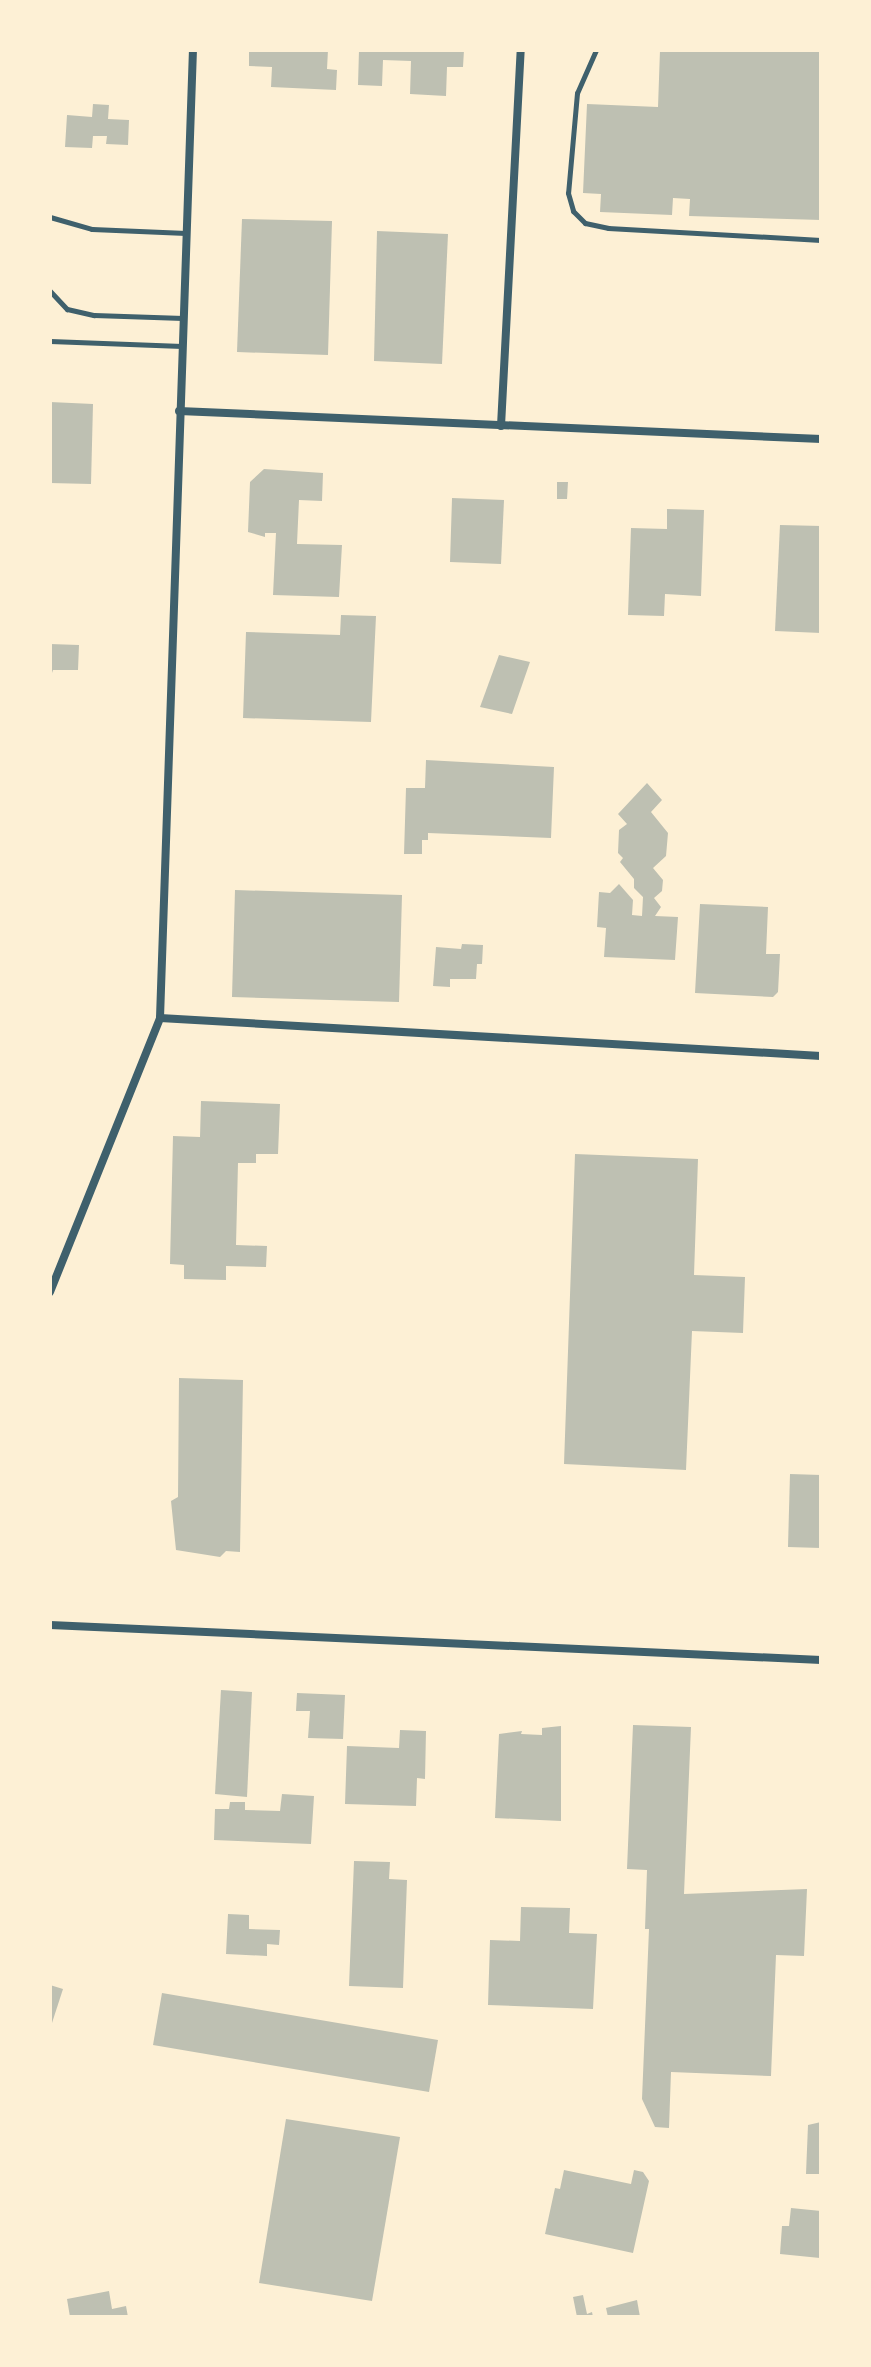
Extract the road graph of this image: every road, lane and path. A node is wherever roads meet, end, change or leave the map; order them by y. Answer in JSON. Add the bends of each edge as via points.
{"nodes":[{"id":1,"x":193,"y":50,"type":"edge"},
{"id":2,"x":521,"y":50,"type":"edge"},
{"id":3,"x":596,"y":50,"type":"edge"},
{"id":4,"x":50,"y":217,"type":"edge"},
{"id":5,"x":186,"y":233,"type":"junction"},
{"id":6,"x":821,"y":240,"type":"edge"},
{"id":7,"x":50,"y":291,"type":"edge"},
{"id":8,"x":183,"y":318,"type":"junction"},
{"id":9,"x":50,"y":341,"type":"edge"},
{"id":10,"x":182,"y":346,"type":"junction"},
{"id":11,"x":179,"y":411,"type":"junction"},
{"id":12,"x":501,"y":426,"type":"junction"},
{"id":13,"x":821,"y":439,"type":"edge"},
{"id":14,"x":160,"y":1018,"type":"junction"},
{"id":15,"x":821,"y":1056,"type":"edge"},
{"id":16,"x":50,"y":1292,"type":"edge"},
{"id":17,"x":50,"y":1625,"type":"edge"},
{"id":18,"x":821,"y":1660,"type":"edge"}],
"edges":[{"from":1,"to":5,"type":"street"},
{"from":2,"to":12,"type":"street"},
{"from":3,"to":6,"type":"lane","via":[[577,93],[568,193],[573,211],[585,223]]},
{"from":4,"to":5,"type":"lane","via":[[92,229]]},
{"from":5,"to":8,"type":"street"},
{"from":7,"to":8,"type":"lane","via":[[67,309],[94,315]]},
{"from":8,"to":10,"type":"street"},
{"from":9,"to":10,"type":"lane"},
{"from":10,"to":11,"type":"street"},
{"from":11,"to":12,"type":"street"},
{"from":11,"to":14,"type":"street"},
{"from":12,"to":13,"type":"street"},
{"from":14,"to":15,"type":"street"},
{"from":14,"to":16,"type":"street"},
{"from":17,"to":18,"type":"street"}]}
